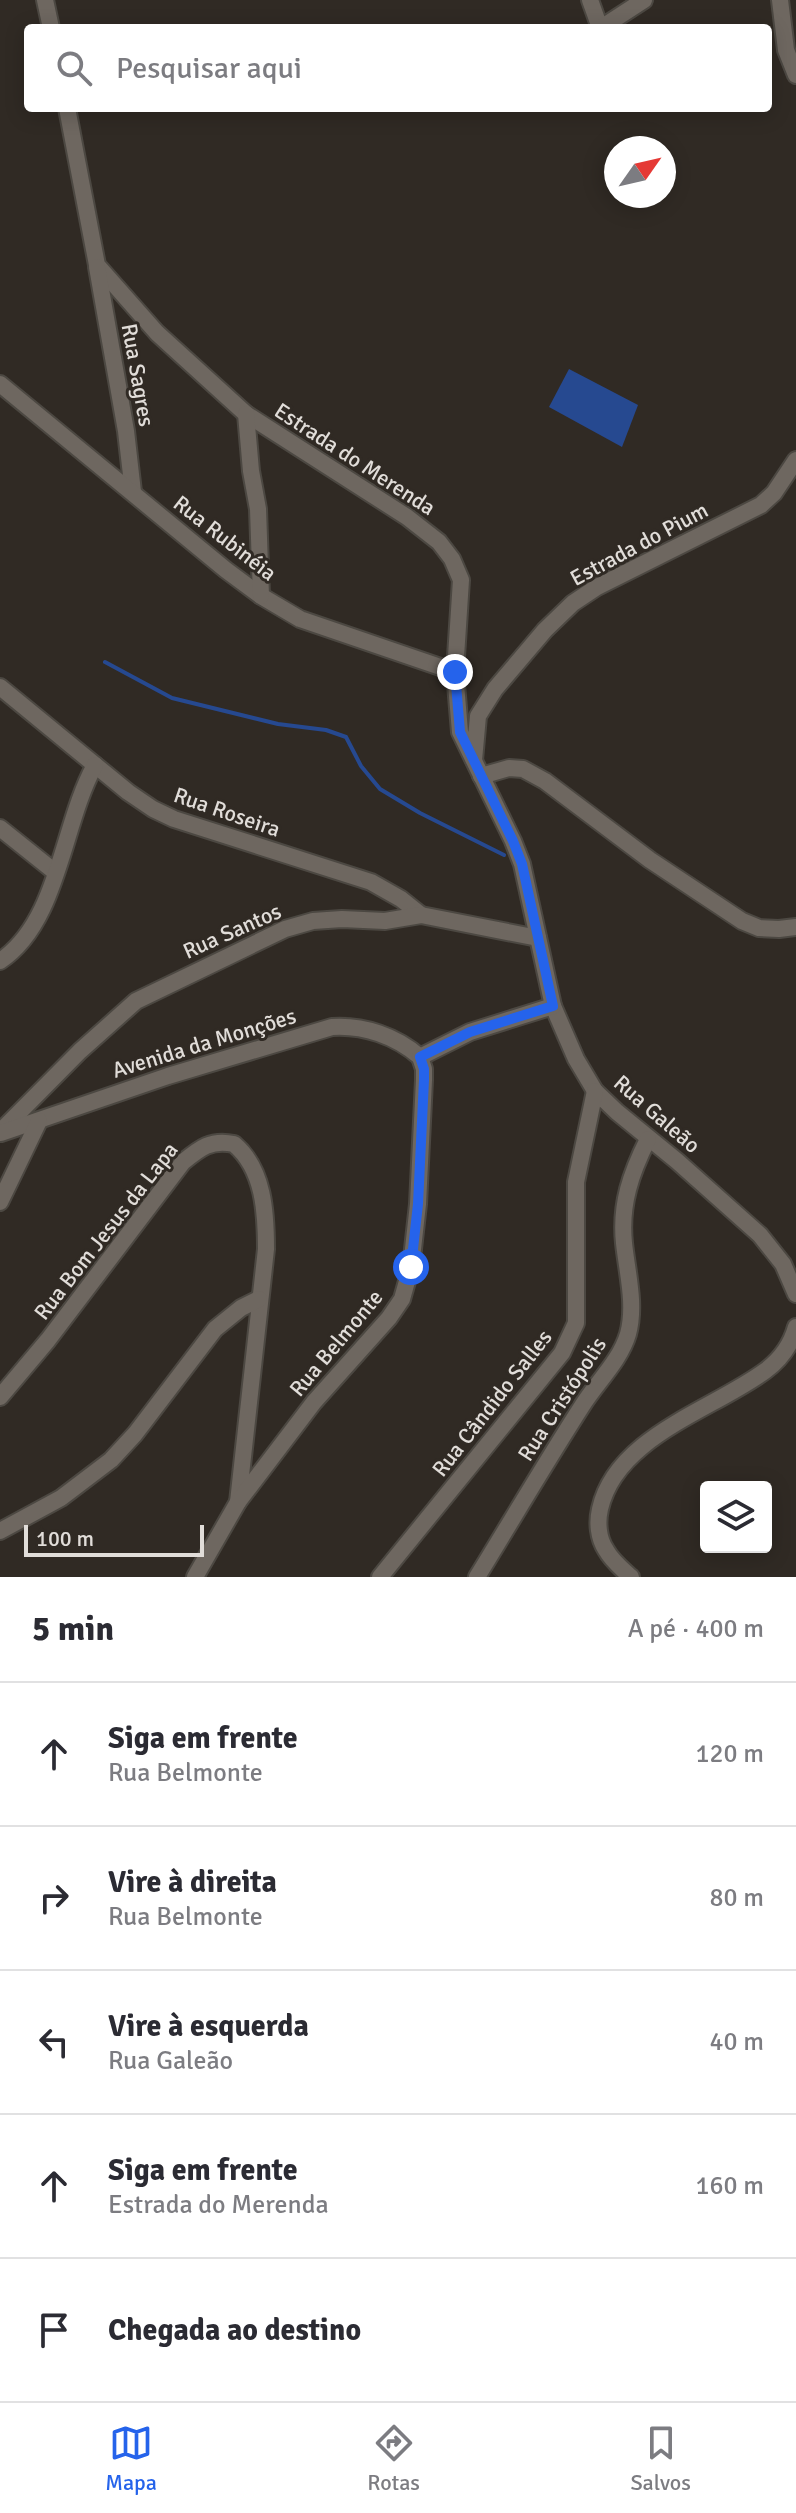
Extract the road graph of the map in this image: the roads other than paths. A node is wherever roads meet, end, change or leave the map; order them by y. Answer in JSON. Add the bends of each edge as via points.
{"nodes":[{"id":1,"x":45,"y":0,"type":"edge"},
{"id":2,"x":590,"y":0,"type":"edge"},
{"id":3,"x":644,"y":0,"type":"edge"},
{"id":4,"x":780,"y":0,"type":"edge"},
{"id":5,"x":50,"y":24,"type":"edge"},
{"id":6,"x":599,"y":24,"type":"edge"},
{"id":7,"x":606,"y":24,"type":"edge"},
{"id":8,"x":796,"y":75,"type":"edge"},
{"id":9,"x":68,"y":112,"type":"edge"},
{"id":10,"x":97,"y":265,"type":"junction"},
{"id":11,"x":0,"y":383,"type":"edge"},
{"id":12,"x":246,"y":414,"type":"junction"},
{"id":13,"x":796,"y":460,"type":"edge"},
{"id":14,"x":133,"y":492,"type":"junction"},
{"id":15,"x":261,"y":596,"type":"junction"},
{"id":16,"x":455,"y":672,"type":"junction"},
{"id":17,"x":0,"y":687,"type":"edge"},
{"id":18,"x":458,"y":716,"type":"junction"},
{"id":19,"x":478,"y":716,"type":"junction"},
{"id":20,"x":95,"y":765,"type":"junction"},
{"id":21,"x":477,"y":768,"type":"junction"},
{"id":22,"x":0,"y":828,"type":"edge"},
{"id":23,"x":55,"y":872,"type":"junction"},
{"id":24,"x":421,"y":915,"type":"junction"},
{"id":25,"x":796,"y":927,"type":"edge"},
{"id":26,"x":538,"y":938,"type":"junction"},
{"id":27,"x":0,"y":961,"type":"edge"},
{"id":28,"x":553,"y":1006,"type":"junction"},
{"id":29,"x":420,"y":1057,"type":"junction"},
{"id":30,"x":595,"y":1091,"type":"junction"},
{"id":31,"x":39,"y":1121,"type":"junction"},
{"id":32,"x":0,"y":1133,"type":"edge"},
{"id":33,"x":648,"y":1139,"type":"junction"},
{"id":34,"x":0,"y":1202,"type":"edge"},
{"id":35,"x":796,"y":1294,"type":"edge"},
{"id":36,"x":259,"y":1299,"type":"junction"},
{"id":37,"x":796,"y":1327,"type":"edge"},
{"id":38,"x":0,"y":1397,"type":"edge"},
{"id":39,"x":238,"y":1502,"type":"junction"},
{"id":40,"x":0,"y":1531,"type":"edge"},
{"id":41,"x":195,"y":1577,"type":"edge"},
{"id":42,"x":380,"y":1577,"type":"edge"},
{"id":43,"x":477,"y":1577,"type":"edge"},
{"id":44,"x":631,"y":1577,"type":"edge"}],
"edges":[{"from":1,"to":5,"type":"street"},
{"from":2,"to":6,"type":"street"},
{"from":3,"to":7,"type":"street"},
{"from":4,"to":8,"type":"street","via":[[786,50]]},
{"from":9,"to":10,"type":"street"},
{"from":10,"to":12,"type":"street","name":"Estrada do Merenda","via":[[157,333]]},
{"from":10,"to":14,"type":"street","name":"Rua Sagres"},
{"from":11,"to":14,"type":"street","name":"Rua Rubinéia"},
{"from":12,"to":15,"type":"street","via":[[258,509]]},
{"from":12,"to":16,"type":"street","name":"Estrada do Merenda","via":[[439,542],[461,580]]},
{"from":13,"to":19,"type":"street","name":"Estrada do Pium","via":[[761,505],[573,603],[495,689]]},
{"from":14,"to":15,"type":"street","name":"Rua Rubinéia"},
{"from":15,"to":16,"type":"street","name":"Rua Rubinéia","via":[[300,619]]},
{"from":16,"to":18,"type":"street","name":"Estrada do Merenda"},
{"from":17,"to":20,"type":"street","name":"Rua Roseira"},
{"from":18,"to":19,"type":"street"},
{"from":18,"to":21,"type":"street","name":"Estrada do Merenda"},
{"from":19,"to":21,"type":"street","name":"Estrada do Pium"},
{"from":20,"to":23,"type":"street","via":[[74,809]]},
{"from":20,"to":24,"type":"street","name":"Rua Roseira","via":[[140,801],[174,819],[371,882]]},
{"from":21,"to":25,"type":"street","via":[[523,769],[742,921],[759,928]]},
{"from":21,"to":26,"type":"street","name":"Estrada do Merenda","via":[[522,864]]},
{"from":22,"to":23,"type":"street"},
{"from":23,"to":27,"type":"street","via":[[35,925]]},
{"from":24,"to":26,"type":"street","name":"Rua Santos"},
{"from":24,"to":32,"type":"street","name":"Rua Santos","via":[[313,921],[285,929],[136,1001]]},
{"from":26,"to":28,"type":"street","name":"Rua Galeão"},
{"from":28,"to":29,"type":"street","via":[[470,1032]]},
{"from":28,"to":30,"type":"street","name":"Rua Galeão"},
{"from":29,"to":31,"type":"street","name":"Avenida da Monções","via":[[364,1028],[332,1027]]},
{"from":29,"to":39,"type":"street","name":"Rua Belmonte","via":[[424,1080],[418,1204],[402,1299]]},
{"from":30,"to":33,"type":"street","name":"Rua Galeão"},
{"from":30,"to":42,"type":"street","name":"Rua Cândido Salles","via":[[576,1182],[576,1323],[571,1337]]},
{"from":31,"to":32,"type":"street","name":"Avenida da Monções"},
{"from":31,"to":34,"type":"street"},
{"from":33,"to":35,"type":"street","name":"Rua Galeão","via":[[760,1235],[783,1264]]},
{"from":33,"to":43,"type":"street","name":"Rua Cristópolis","via":[[631,1172],[624,1205],[631,1302],[627,1336]]},
{"from":36,"to":38,"type":"street","name":"Rua Bom Jesus da Lapa","via":[[266,1214],[258,1183],[250,1162],[234,1144],[212,1143],[183,1162]]},
{"from":36,"to":39,"type":"street"},
{"from":36,"to":40,"type":"street","via":[[215,1329],[111,1460],[61,1498]]},
{"from":37,"to":44,"type":"street","via":[[789,1346],[765,1371],[653,1439],[613,1477],[603,1496],[599,1533],[604,1548]]},
{"from":39,"to":41,"type":"street","name":"Rua Belmonte"}]}
